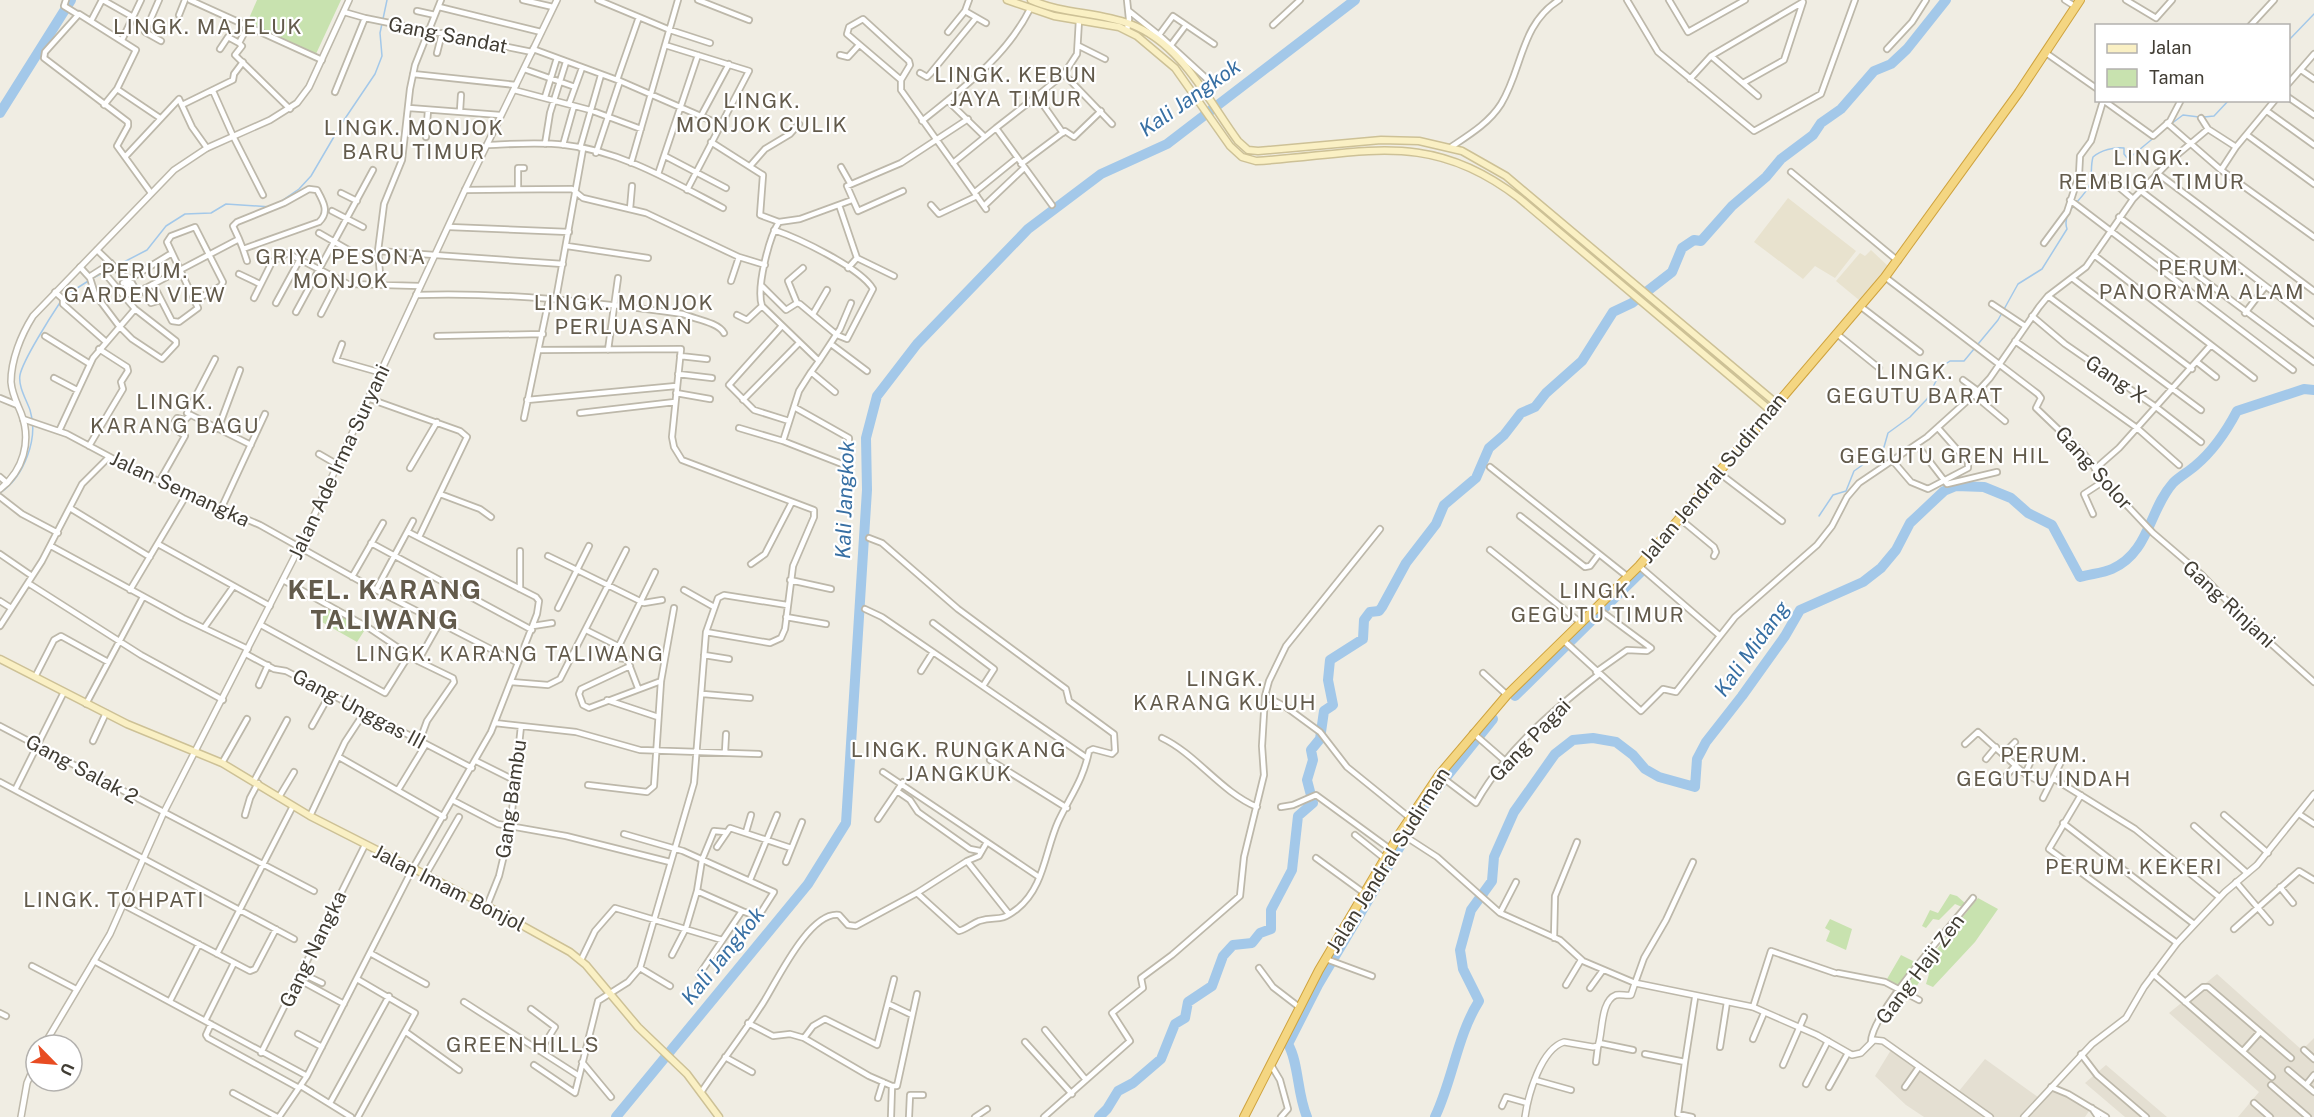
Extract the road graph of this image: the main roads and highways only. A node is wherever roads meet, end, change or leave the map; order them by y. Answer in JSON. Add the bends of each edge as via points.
{"nodes":[{"id":1,"x":1007,"y":0,"type":"edge"},
{"id":2,"x":1031,"y":0,"type":"edge"},
{"id":3,"x":2078,"y":4,"type":"edge"},
{"id":4,"x":1128,"y":27,"type":"junction"},
{"id":5,"x":1776,"y":403,"type":"junction"},
{"id":6,"x":1770,"y":410,"type":"junction"},
{"id":7,"x":0,"y":658,"type":"edge"},
{"id":8,"x":719,"y":1117,"type":"edge"},
{"id":9,"x":1244,"y":1117,"type":"edge"}],
"edges":[{"from":1,"to":4,"type":"main road","via":[[1079,20]]},
{"from":2,"to":4,"type":"main road"},
{"from":3,"to":5,"type":"highway","name":"Jalan Jendral Sudirman","via":[[1898,261]]},
{"from":4,"to":5,"type":"main road","via":[[1161,44],[1194,76],[1242,146],[1252,151],[1392,139],[1451,147],[1472,155],[1506,176]]},
{"from":4,"to":6,"type":"main road","via":[[1185,82],[1238,154],[1256,161],[1364,150],[1411,151],[1456,160],[1501,184]]},
{"from":5,"to":6,"type":"highway","name":"Jalan Jendral Sudirman"},
{"from":6,"to":9,"type":"highway","name":"Jalan Jendral Sudirman","via":[[1639,566],[1507,695],[1410,818],[1404,835],[1390,849],[1364,893],[1330,961],[1299,1006]]},
{"from":7,"to":8,"type":"main road","name":"Jalan Imam Bonjol","via":[[105,713],[222,763],[310,816],[487,906],[581,960],[702,1091]]}]}
